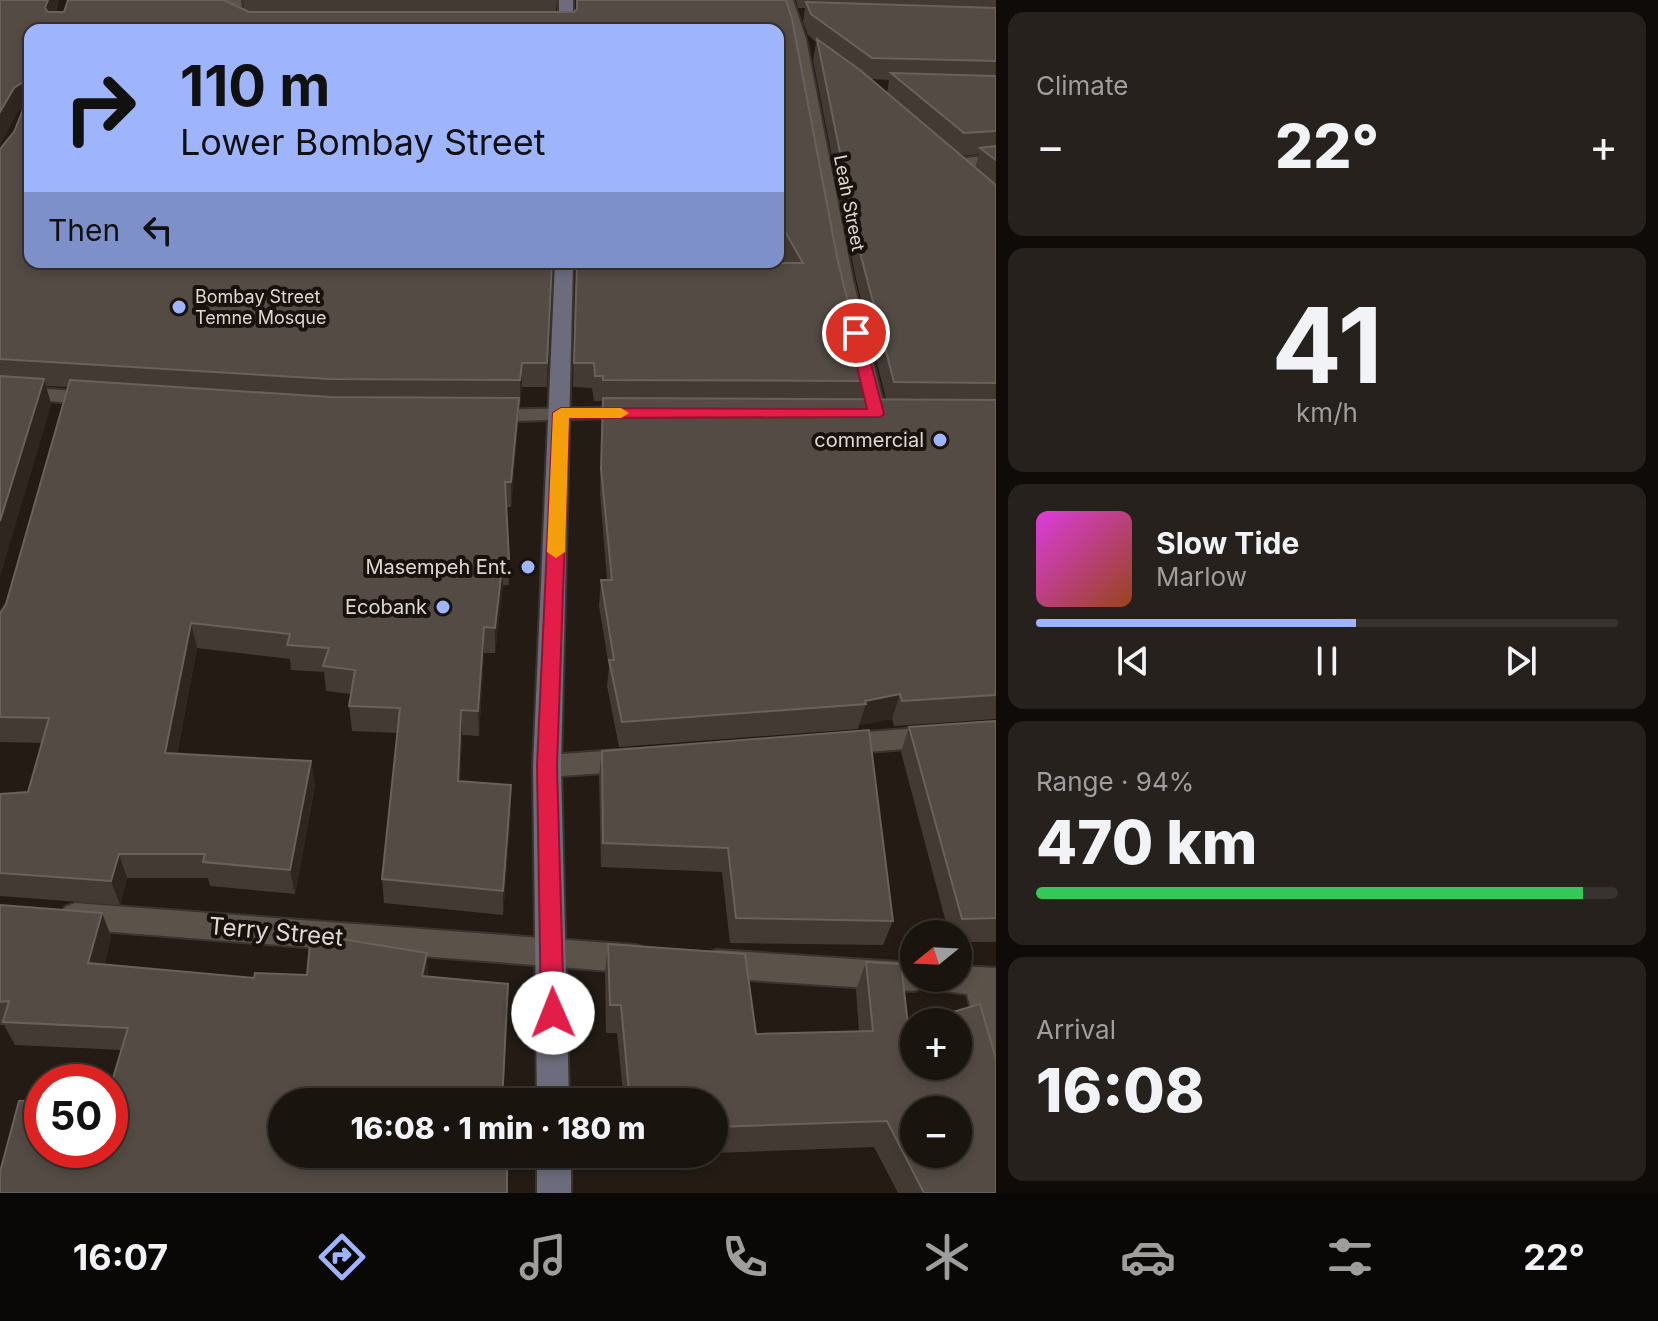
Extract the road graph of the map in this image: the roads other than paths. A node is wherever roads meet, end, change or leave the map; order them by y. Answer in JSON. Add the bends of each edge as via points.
{"nodes":[{"id":1,"x":234,"y":0,"type":"edge"},
{"id":2,"x":566,"y":0,"type":"edge"},
{"id":3,"x":795,"y":10,"type":"edge"},
{"id":4,"x":254,"y":24,"type":"edge"},
{"id":5,"x":566,"y":24,"type":"edge"},
{"id":6,"x":799,"y":39,"type":"junction"},
{"id":7,"x":824,"y":58,"type":"edge"},
{"id":8,"x":996,"y":160,"type":"edge"},
{"id":9,"x":976,"y":183,"type":"edge"},
{"id":10,"x":564,"y":268,"type":"edge"},
{"id":11,"x":0,"y":391,"type":"edge"},
{"id":12,"x":113,"y":400,"type":"edge"},
{"id":13,"x":561,"y":413,"type":"junction"},
{"id":14,"x":656,"y":413,"type":"edge"},
{"id":15,"x":876,"y":414,"type":"edge"},
{"id":16,"x":464,"y":416,"type":"edge"},
{"id":17,"x":996,"y":732,"type":"edge"},
{"id":18,"x":810,"y":747,"type":"edge"},
{"id":19,"x":655,"y":758,"type":"edge"},
{"id":20,"x":547,"y":766,"type":"junction"},
{"id":21,"x":41,"y":914,"type":"edge"},
{"id":22,"x":552,"y":953,"type":"junction"},
{"id":23,"x":662,"y":960,"type":"edge"},
{"id":24,"x":694,"y":962,"type":"edge"},
{"id":25,"x":900,"y":976,"type":"edge"},
{"id":26,"x":988,"y":982,"type":"edge"},
{"id":27,"x":996,"y":1052,"type":"edge"},
{"id":28,"x":553,"y":1088,"type":"edge"},
{"id":29,"x":554,"y":1168,"type":"edge"},
{"id":30,"x":554,"y":1193,"type":"edge"}],
"edges":[{"from":1,"to":4,"type":"street","via":[[232,14],[239,22]]},
{"from":2,"to":5,"type":"main road"},
{"from":3,"to":6,"type":"street","name":"Leah Street"},
{"from":6,"to":7,"type":"street"},
{"from":6,"to":15,"type":"street","name":"Leah Street","via":[[844,280]]},
{"from":8,"to":9,"type":"street","via":[[950,159]]},
{"from":10,"to":13,"type":"main road"},
{"from":11,"to":12,"type":"street","via":[[64,405]]},
{"from":13,"to":14,"type":"street"},
{"from":13,"to":16,"type":"street"},
{"from":13,"to":20,"type":"main road"},
{"from":17,"to":18,"type":"street"},
{"from":19,"to":20,"type":"street"},
{"from":20,"to":22,"type":"main road"},
{"from":21,"to":22,"type":"street","name":"Terry Street"},
{"from":22,"to":23,"type":"street","name":"Terry Street"},
{"from":22,"to":28,"type":"main road"},
{"from":24,"to":25,"type":"street"},
{"from":26,"to":27,"type":"street"},
{"from":29,"to":30,"type":"main road"}]}
